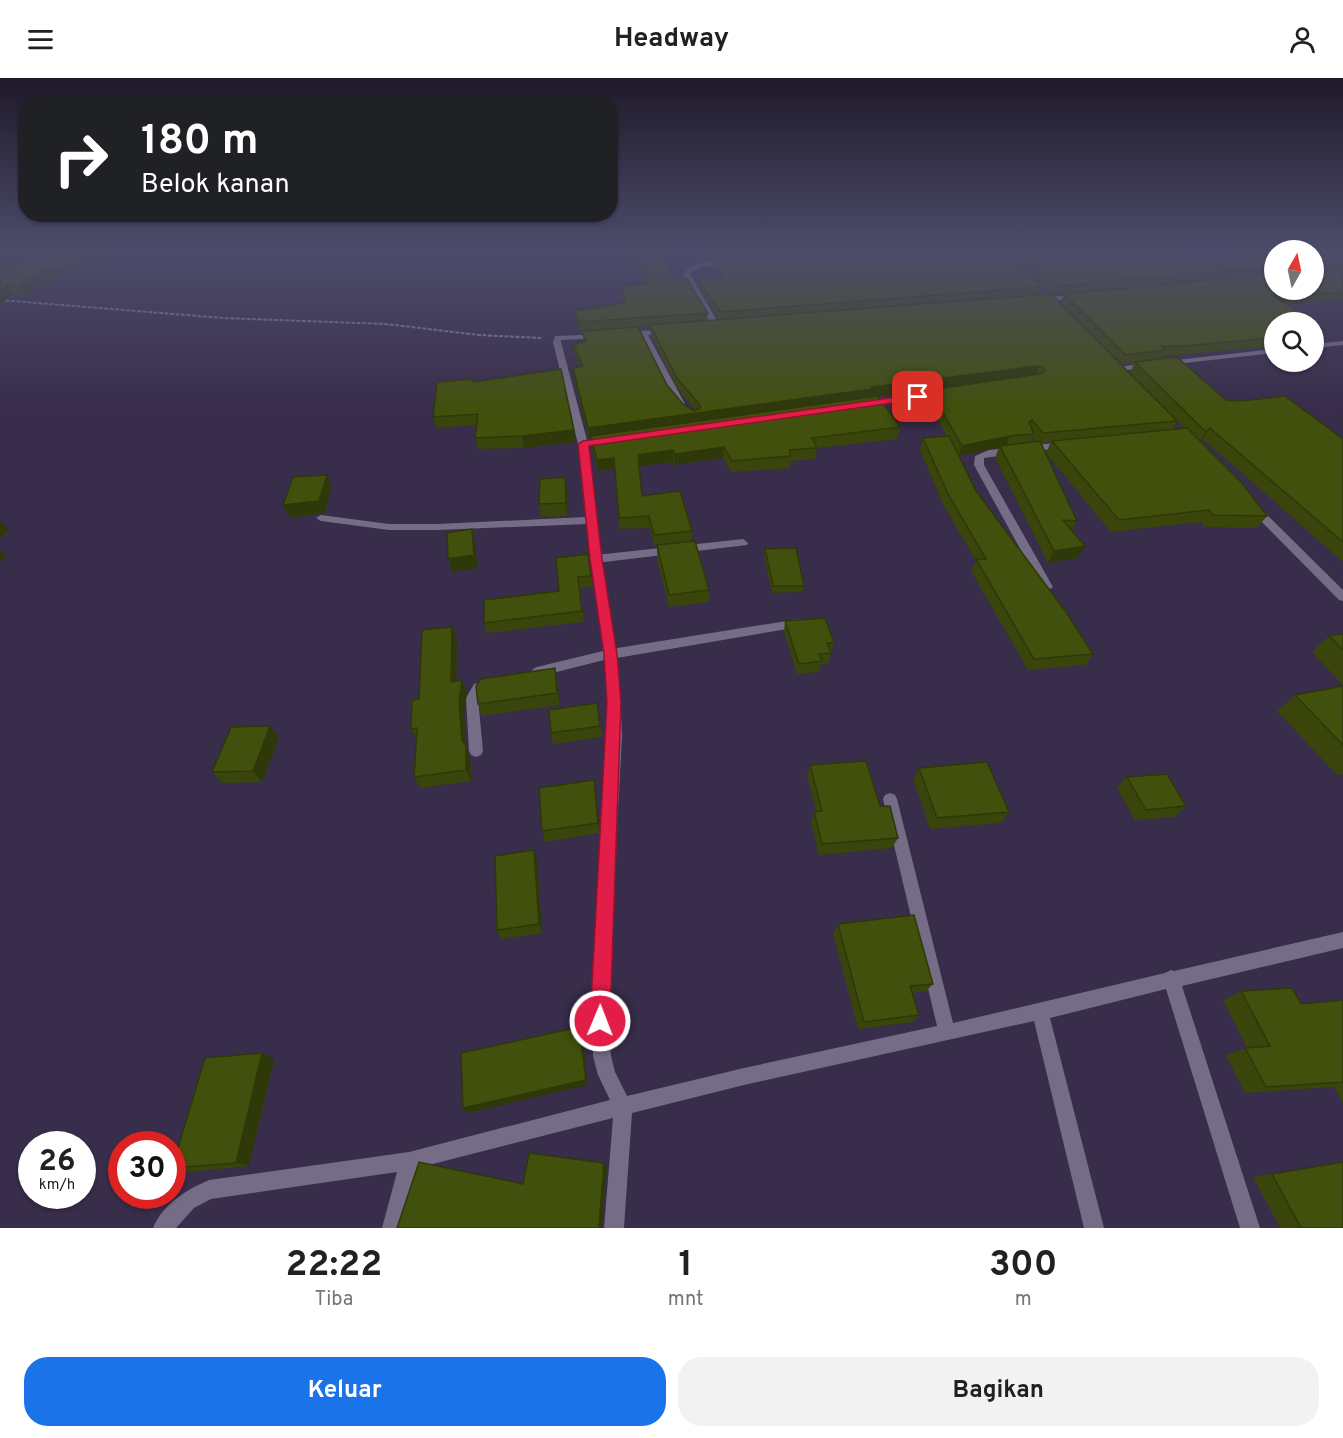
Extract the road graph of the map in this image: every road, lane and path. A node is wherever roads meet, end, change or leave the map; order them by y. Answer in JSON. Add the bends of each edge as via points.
{"nodes":[{"id":1,"x":33,"y":303,"type":"edge"},
{"id":2,"x":703,"y":303,"type":"edge"},
{"id":3,"x":1053,"y":303,"type":"edge"},
{"id":4,"x":1058,"y":308,"type":"edge"},
{"id":5,"x":728,"y":325,"type":"edge"},
{"id":6,"x":716,"y":326,"type":"junction"},
{"id":7,"x":706,"y":327,"type":"edge"},
{"id":8,"x":675,"y":330,"type":"edge"},
{"id":9,"x":643,"y":333,"type":"junction"},
{"id":10,"x":622,"y":334,"type":"edge"},
{"id":11,"x":611,"y":335,"type":"edge"},
{"id":12,"x":558,"y":338,"type":"junction"},
{"id":13,"x":1343,"y":343,"type":"edge"},
{"id":14,"x":1324,"y":345,"type":"edge"},
{"id":15,"x":1264,"y":352,"type":"edge"},
{"id":16,"x":1126,"y":376,"type":"edge"},
{"id":17,"x":953,"y":392,"type":"edge"},
{"id":18,"x":859,"y":405,"type":"edge"},
{"id":19,"x":689,"y":412,"type":"edge"},
{"id":20,"x":1077,"y":444,"type":"edge"},
{"id":21,"x":1247,"y":500,"type":"edge"},
{"id":22,"x":321,"y":518,"type":"dead end"},
{"id":23,"x":592,"y":520,"type":"junction"},
{"id":24,"x":743,"y":543,"type":"dead end"},
{"id":25,"x":596,"y":559,"type":"junction"},
{"id":26,"x":1047,"y":587,"type":"edge"},
{"id":27,"x":1343,"y":597,"type":"edge"},
{"id":28,"x":805,"y":622,"type":"edge"},
{"id":29,"x":611,"y":654,"type":"junction"},
{"id":30,"x":527,"y":675,"type":"edge"},
{"id":31,"x":506,"y":680,"type":"edge"},
{"id":32,"x":476,"y":751,"type":"dead end"},
{"id":33,"x":890,"y":799,"type":"dead end"},
{"id":34,"x":1343,"y":940,"type":"edge"},
{"id":35,"x":1171,"y":978,"type":"junction"},
{"id":36,"x":1040,"y":1011,"type":"junction"},
{"id":37,"x":947,"y":1033,"type":"junction"},
{"id":38,"x":623,"y":1106,"type":"junction"},
{"id":39,"x":409,"y":1161,"type":"junction"},
{"id":40,"x":163,"y":1228,"type":"edge"},
{"id":41,"x":392,"y":1228,"type":"edge"},
{"id":42,"x":614,"y":1228,"type":"edge"},
{"id":43,"x":1094,"y":1228,"type":"edge"},
{"id":44,"x":1250,"y":1228,"type":"edge"}],
"edges":[{"from":1,"to":12,"type":"path"},
{"from":2,"to":6,"type":"street"},
{"from":3,"to":4,"type":"street"},
{"from":5,"to":6,"type":"street"},
{"from":6,"to":7,"type":"street"},
{"from":8,"to":9,"type":"street"},
{"from":9,"to":10,"type":"street"},
{"from":9,"to":19,"type":"street","via":[[674,394]]},
{"from":11,"to":12,"type":"street"},
{"from":12,"to":23,"type":"street","via":[[588,443]]},
{"from":13,"to":14,"type":"street"},
{"from":15,"to":16,"type":"street","via":[[1115,366]]},
{"from":17,"to":18,"type":"street"},
{"from":20,"to":26,"type":"street","via":[[989,453],[979,460]]},
{"from":21,"to":27,"type":"street"},
{"from":22,"to":23,"type":"street","via":[[389,527]]},
{"from":23,"to":25,"type":"street"},
{"from":24,"to":25,"type":"street"},
{"from":25,"to":29,"type":"street"},
{"from":28,"to":29,"type":"street"},
{"from":29,"to":30,"type":"street"},
{"from":29,"to":38,"type":"street","via":[[615,736],[600,1039],[607,1075]]},
{"from":31,"to":32,"type":"street","via":[[474,690]]},
{"from":33,"to":37,"type":"street"},
{"from":34,"to":35,"type":"street"},
{"from":35,"to":36,"type":"street"},
{"from":35,"to":44,"type":"street"},
{"from":36,"to":37,"type":"street"},
{"from":36,"to":43,"type":"street"},
{"from":37,"to":38,"type":"street"},
{"from":38,"to":39,"type":"street"},
{"from":38,"to":42,"type":"street"},
{"from":39,"to":40,"type":"street","via":[[210,1190],[187,1201]]},
{"from":39,"to":41,"type":"street"}]}
